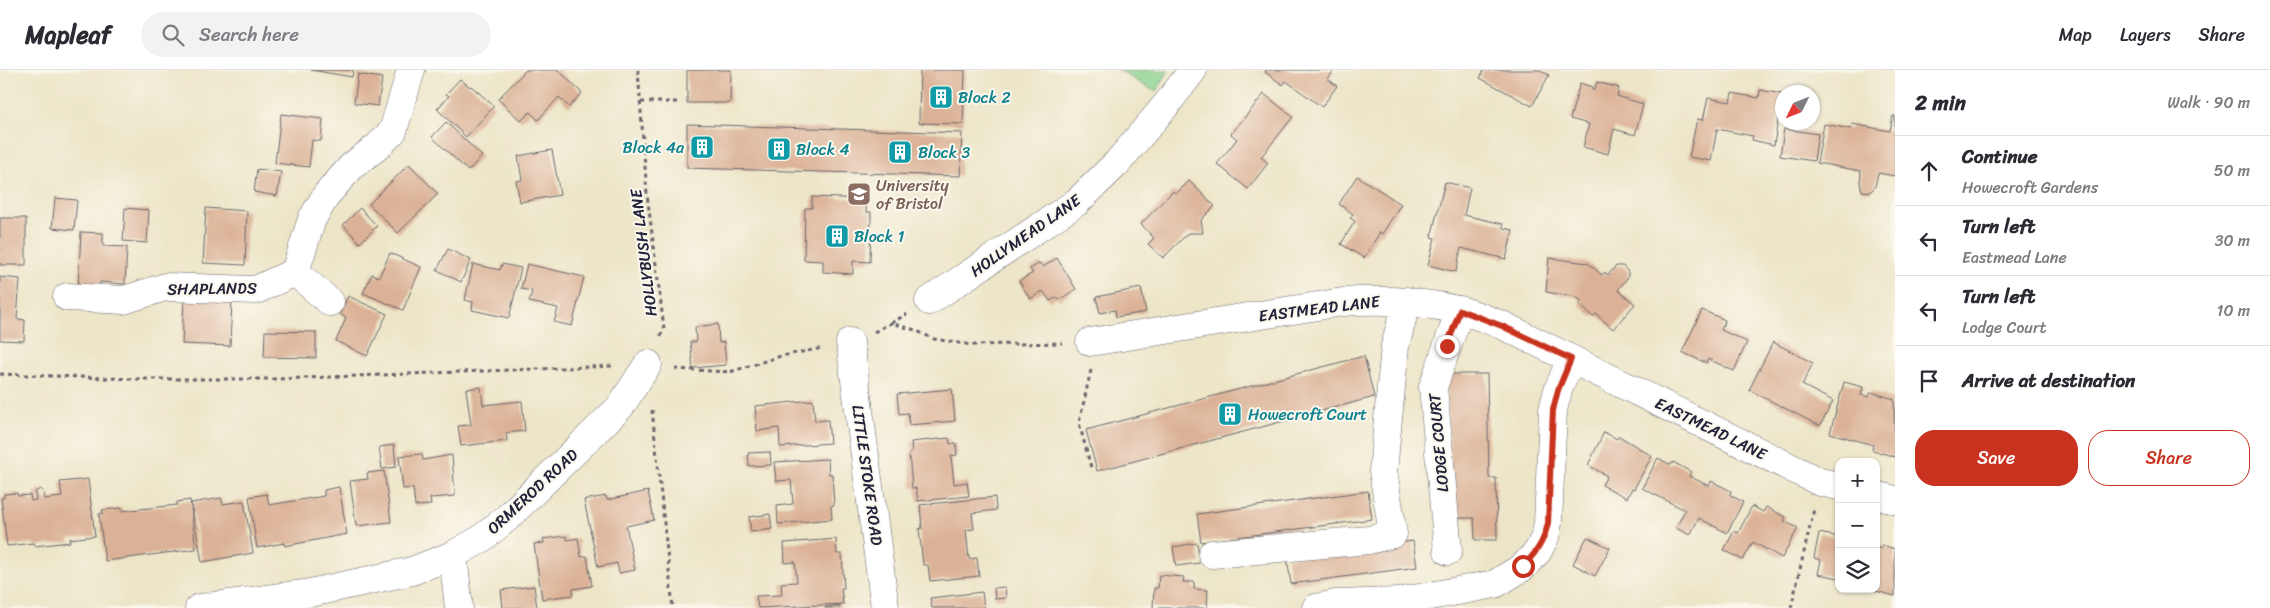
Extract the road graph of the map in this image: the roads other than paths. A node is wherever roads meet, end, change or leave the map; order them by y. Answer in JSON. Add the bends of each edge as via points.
{"nodes":[{"id":1,"x":412,"y":70,"type":"edge"},
{"id":2,"x":1192,"y":70,"type":"edge"},
{"id":3,"x":296,"y":272,"type":"junction"},
{"id":4,"x":66,"y":297,"type":"dead end"},
{"id":5,"x":929,"y":301,"type":"dead end"},
{"id":6,"x":1407,"y":301,"type":"junction"},
{"id":7,"x":330,"y":302,"type":"dead end"},
{"id":8,"x":1460,"y":310,"type":"junction"},
{"id":9,"x":850,"y":342,"type":"dead end"},
{"id":10,"x":1094,"y":342,"type":"road end"},
{"id":11,"x":1571,"y":359,"type":"junction"},
{"id":12,"x":648,"y":364,"type":"road end"},
{"id":13,"x":1829,"y":484,"type":"edge"},
{"id":14,"x":1880,"y":496,"type":"edge"},
{"id":15,"x":1895,"y":500,"type":"edge"},
{"id":16,"x":1448,"y":551,"type":"dead end"},
{"id":17,"x":1212,"y":554,"type":"dead end"},
{"id":18,"x":452,"y":555,"type":"junction"},
{"id":19,"x":1398,"y":605,"type":"edge"},
{"id":20,"x":199,"y":608,"type":"edge"},
{"id":21,"x":459,"y":608,"type":"edge"},
{"id":22,"x":886,"y":608,"type":"edge"},
{"id":23,"x":1316,"y":608,"type":"edge"}],
"edges":[{"from":1,"to":3,"type":"street","via":[[392,130],[326,194],[312,219]]},
{"from":2,"to":5,"type":"street","name":"HOLLYMEAD LANE","via":[[1117,163],[1077,202]]},
{"from":3,"to":4,"type":"street","name":"SHAPLANDS","via":[[256,290],[165,287],[124,300]]},
{"from":3,"to":7,"type":"street"},
{"from":6,"to":8,"type":"street","name":"EASTMEAD LANE"},
{"from":6,"to":10,"type":"street","name":"EASTMEAD LANE","via":[[1343,302]]},
{"from":6,"to":17,"type":"street","via":[[1395,346],[1383,471],[1393,534],[1369,540]]},
{"from":8,"to":11,"type":"street","name":"EASTMEAD LANE"},
{"from":8,"to":16,"type":"street","name":"LODGE COURT","via":[[1433,387]]},
{"from":9,"to":22,"type":"street","name":"LITTLE STOKE ROAD"},
{"from":11,"to":13,"type":"street","name":"EASTMEAD LANE"},
{"from":11,"to":19,"type":"street","via":[[1553,410],[1548,523],[1538,551],[1523,566],[1495,584]]},
{"from":12,"to":18,"type":"street","name":"ORMEROD ROAD","via":[[620,407],[507,518],[481,539]]},
{"from":14,"to":15,"type":"street"},
{"from":18,"to":20,"type":"street","name":"ORMEROD ROAD","via":[[412,571],[310,593]]},
{"from":18,"to":21,"type":"street"},
{"from":19,"to":23,"type":"street","via":[[1336,604]]}]}
